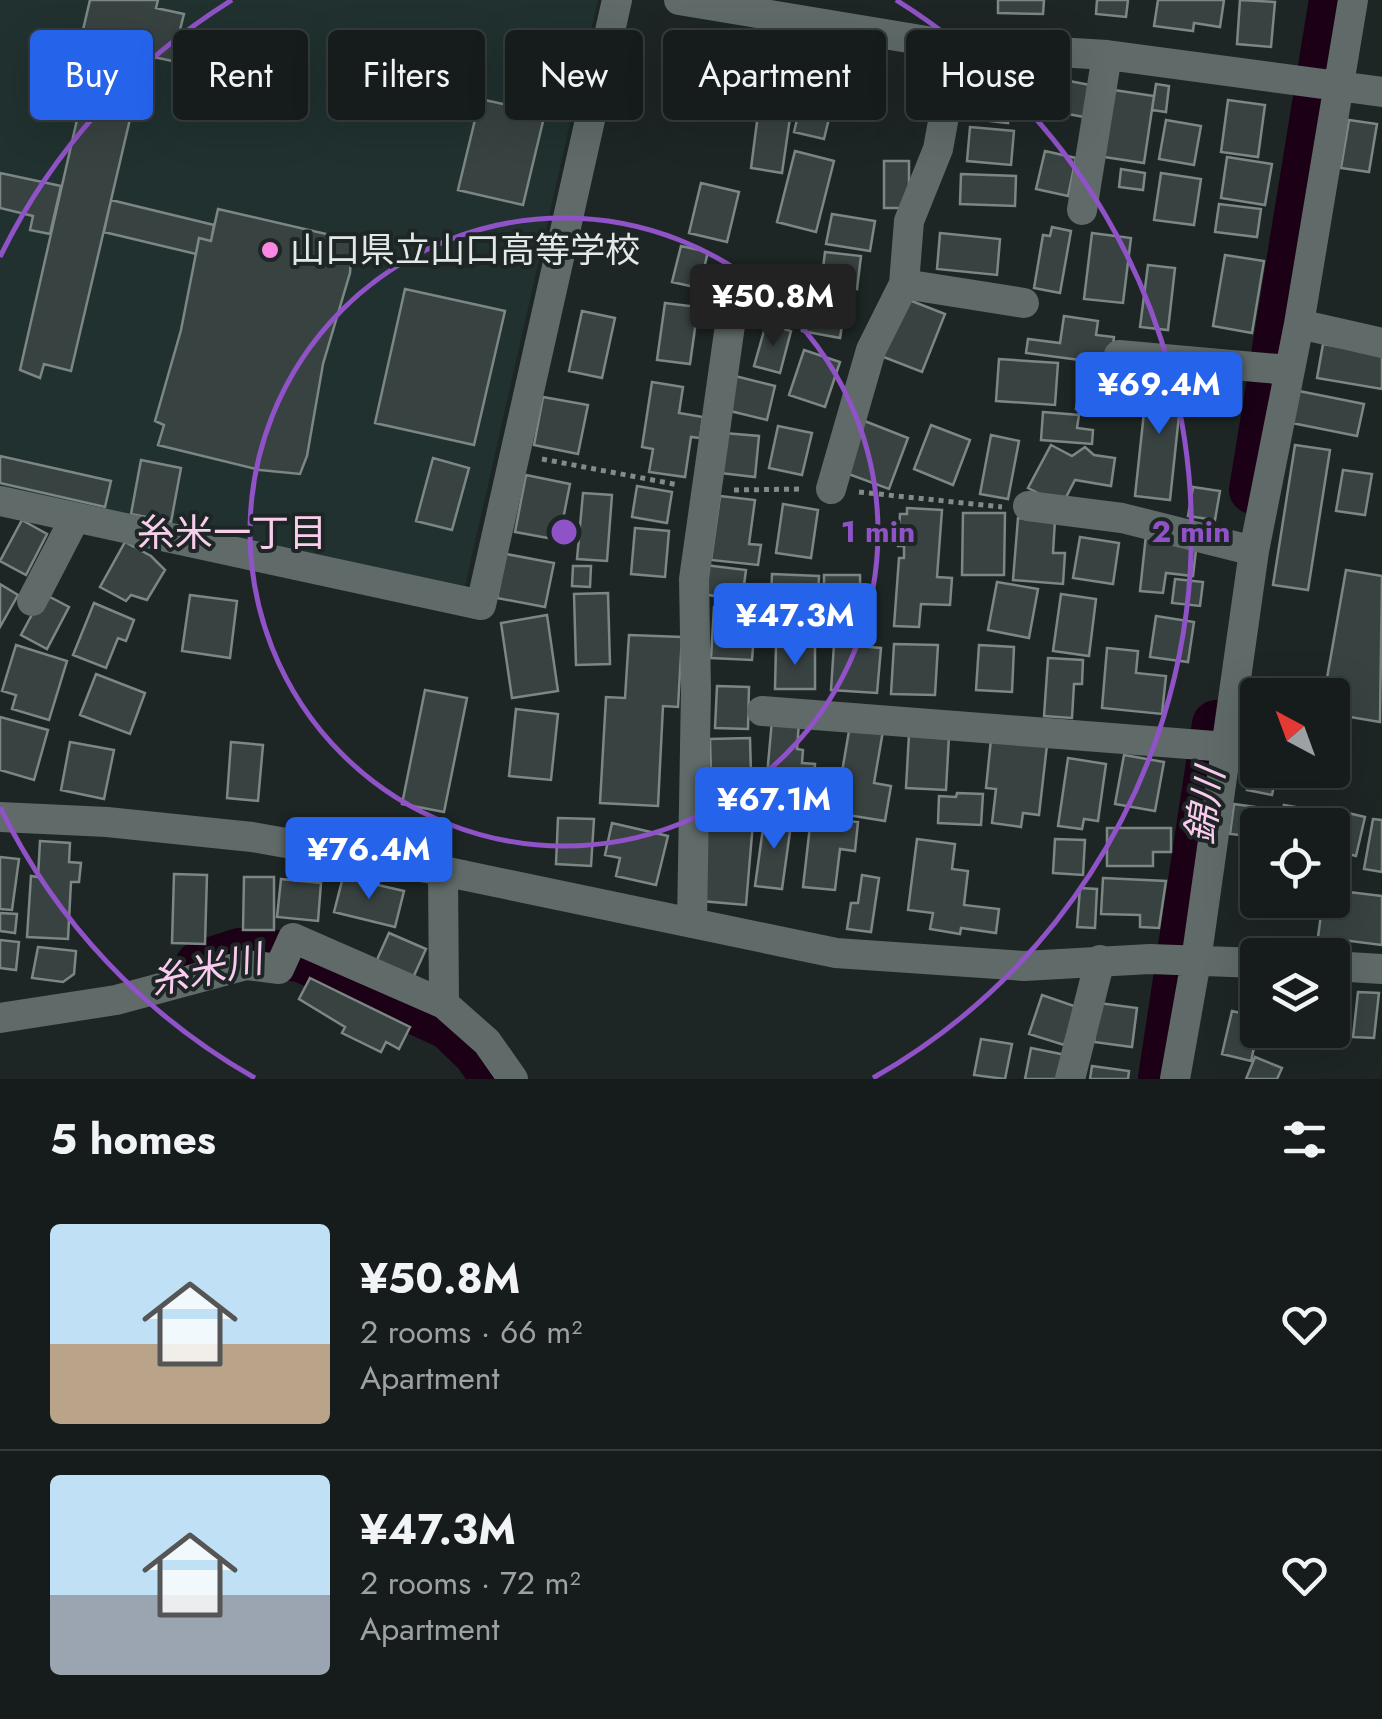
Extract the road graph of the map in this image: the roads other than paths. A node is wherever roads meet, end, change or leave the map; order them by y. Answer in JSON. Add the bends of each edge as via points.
{"nodes":[{"id":1,"x":617,"y":0,"type":"edge"},
{"id":2,"x":679,"y":0,"type":"edge"},
{"id":3,"x":1353,"y":0,"type":"edge"},
{"id":4,"x":906,"y":38,"type":"edge"},
{"id":5,"x":1070,"y":53,"type":"edge"},
{"id":6,"x":1107,"y":55,"type":"junction"},
{"id":7,"x":1338,"y":87,"type":"junction"},
{"id":8,"x":1382,"y":92,"type":"edge"},
{"id":9,"x":943,"y":120,"type":"edge"},
{"id":10,"x":1082,"y":210,"type":"dead end"},
{"id":11,"x":736,"y":282,"type":"dead end"},
{"id":12,"x":904,"y":284,"type":"junction"},
{"id":13,"x":1024,"y":303,"type":"dead end"},
{"id":14,"x":1299,"y":324,"type":"junction"},
{"id":15,"x":1382,"y":343,"type":"edge"},
{"id":16,"x":1119,"y":355,"type":"dead end"},
{"id":17,"x":1288,"y":370,"type":"junction"},
{"id":18,"x":831,"y":489,"type":"road end"},
{"id":19,"x":0,"y":501,"type":"edge"},
{"id":20,"x":1028,"y":506,"type":"road end"},
{"id":21,"x":76,"y":518,"type":"junction"},
{"id":22,"x":1254,"y":551,"type":"junction"},
{"id":23,"x":32,"y":601,"type":"dead end"},
{"id":24,"x":762,"y":711,"type":"dead end"},
{"id":25,"x":1228,"y":747,"type":"junction"},
{"id":26,"x":0,"y":818,"type":"edge"},
{"id":27,"x":443,"y":871,"type":"junction"},
{"id":28,"x":692,"y":923,"type":"junction"},
{"id":29,"x":1100,"y":960,"type":"junction"},
{"id":30,"x":1196,"y":961,"type":"junction"},
{"id":31,"x":1240,"y":962,"type":"edge"},
{"id":32,"x":1350,"y":967,"type":"edge"},
{"id":33,"x":1382,"y":969,"type":"edge"},
{"id":34,"x":444,"y":1004,"type":"junction"},
{"id":35,"x":0,"y":1018,"type":"edge"},
{"id":36,"x":513,"y":1079,"type":"edge"},
{"id":37,"x":1070,"y":1079,"type":"edge"},
{"id":38,"x":1175,"y":1079,"type":"edge"}],
"edges":[{"from":1,"to":21,"type":"street","via":[[480,605]]},
{"from":2,"to":4,"type":"street"},
{"from":3,"to":7,"type":"street"},
{"from":5,"to":6,"type":"street"},
{"from":6,"to":7,"type":"street"},
{"from":6,"to":10,"type":"street"},
{"from":7,"to":8,"type":"street"},
{"from":7,"to":14,"type":"street"},
{"from":9,"to":12,"type":"street","via":[[908,221]]},
{"from":11,"to":28,"type":"street","via":[[694,578]]},
{"from":12,"to":13,"type":"street"},
{"from":12,"to":18,"type":"street","via":[[870,350]]},
{"from":14,"to":15,"type":"street"},
{"from":14,"to":17,"type":"street"},
{"from":16,"to":17,"type":"street"},
{"from":17,"to":22,"type":"street"},
{"from":19,"to":21,"type":"street"},
{"from":20,"to":22,"type":"street","via":[[1122,518]]},
{"from":21,"to":23,"type":"street"},
{"from":22,"to":25,"type":"street"},
{"from":24,"to":25,"type":"street"},
{"from":25,"to":30,"type":"street"},
{"from":26,"to":27,"type":"street","via":[[252,837]]},
{"from":27,"to":28,"type":"street"},
{"from":27,"to":34,"type":"street"},
{"from":28,"to":29,"type":"street","via":[[836,953],[1024,966]]},
{"from":29,"to":30,"type":"street"},
{"from":29,"to":37,"type":"street"},
{"from":30,"to":31,"type":"street"},
{"from":30,"to":38,"type":"street"},
{"from":32,"to":33,"type":"street"},
{"from":34,"to":35,"type":"street","via":[[293,938],[280,968],[246,966],[116,1000]]},
{"from":34,"to":36,"type":"street","via":[[487,1042]]}]}
